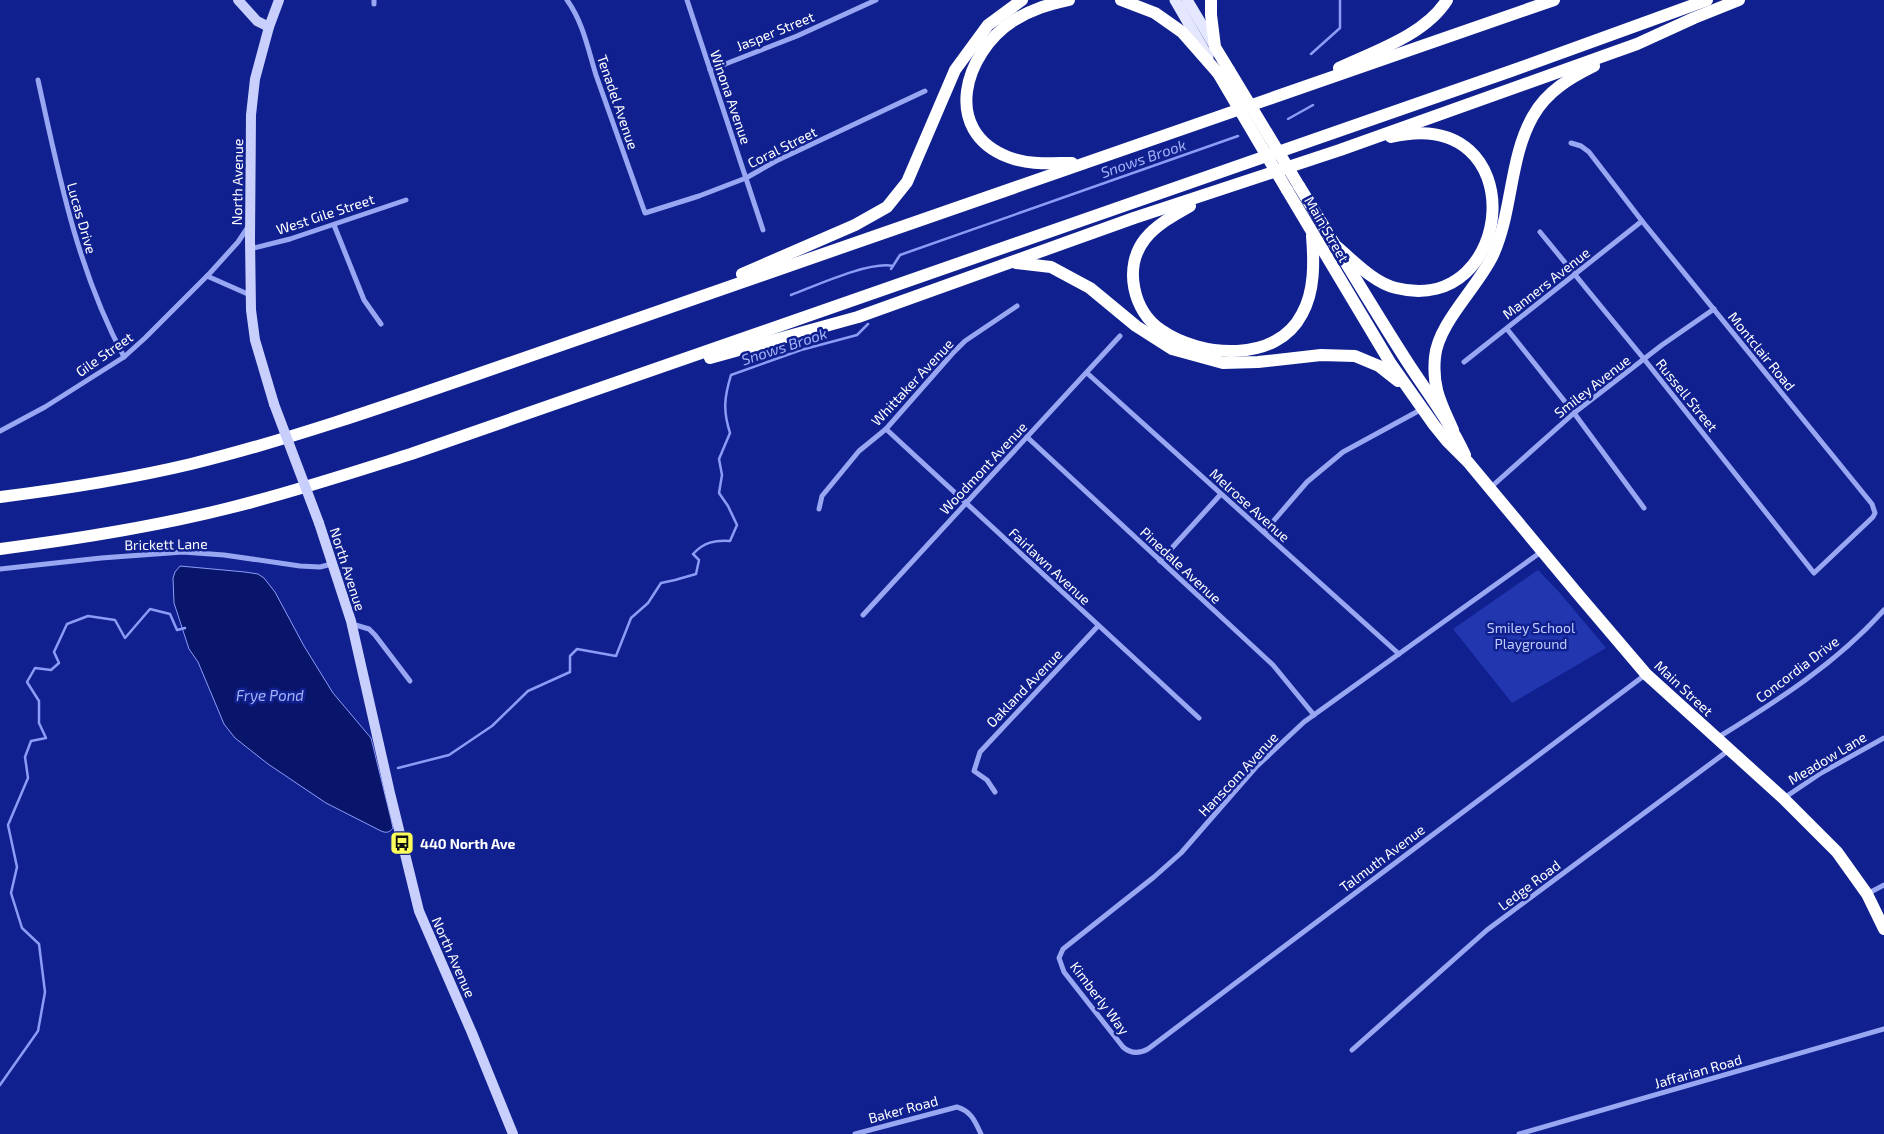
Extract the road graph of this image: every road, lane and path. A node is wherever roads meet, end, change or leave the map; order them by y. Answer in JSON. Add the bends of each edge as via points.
{"nodes":[{"id":1,"x":238,"y":0,"type":"edge"},
{"id":2,"x":278,"y":0,"type":"edge"},
{"id":3,"x":567,"y":0,"type":"edge"},
{"id":4,"x":687,"y":0,"type":"edge"},
{"id":5,"x":876,"y":0,"type":"edge"},
{"id":6,"x":1022,"y":0,"type":"edge"},
{"id":7,"x":1069,"y":0,"type":"edge"},
{"id":8,"x":1121,"y":0,"type":"edge"},
{"id":9,"x":1175,"y":0,"type":"edge"},
{"id":10,"x":1187,"y":0,"type":"edge"},
{"id":11,"x":1211,"y":0,"type":"edge"},
{"id":12,"x":1447,"y":0,"type":"edge"},
{"id":13,"x":1554,"y":0,"type":"edge"},
{"id":14,"x":1707,"y":0,"type":"edge"},
{"id":15,"x":1739,"y":0,"type":"edge"},
{"id":16,"x":269,"y":27,"type":"junction"},
{"id":17,"x":1638,"y":44,"type":"junction"},
{"id":18,"x":1215,"y":47,"type":"junction"},
{"id":19,"x":710,"y":70,"type":"junction"},
{"id":20,"x":1224,"y":71,"type":"junction"},
{"id":21,"x":38,"y":80,"type":"dead end"},
{"id":22,"x":1293,"y":90,"type":"junction"},
{"id":23,"x":926,"y":92,"type":"dead end"},
{"id":24,"x":1571,"y":144,"type":"dead end"},
{"id":25,"x":1340,"y":150,"type":"junction"},
{"id":26,"x":1082,"y":163,"type":"junction"},
{"id":27,"x":746,"y":178,"type":"junction"},
{"id":28,"x":1293,"y":188,"type":"junction"},
{"id":29,"x":1221,"y":190,"type":"junction"},
{"id":30,"x":406,"y":200,"type":"dead end"},
{"id":31,"x":645,"y":213,"type":"joint"},
{"id":32,"x":1642,"y":221,"type":"junction"},
{"id":33,"x":250,"y":224,"type":"junction"},
{"id":34,"x":334,"y":225,"type":"junction"},
{"id":35,"x":764,"y":230,"type":"dead end"},
{"id":36,"x":1540,"y":232,"type":"dead end"},
{"id":37,"x":1312,"y":234,"type":"junction"},
{"id":38,"x":1337,"y":247,"type":"junction"},
{"id":39,"x":250,"y":249,"type":"junction"},
{"id":40,"x":1009,"y":263,"type":"junction"},
{"id":41,"x":1575,"y":274,"type":"junction"},
{"id":42,"x":207,"y":276,"type":"junction"},
{"id":43,"x":251,"y":295,"type":"junction"},
{"id":44,"x":1017,"y":306,"type":"dead end"},
{"id":45,"x":1714,"y":308,"type":"junction"},
{"id":46,"x":656,"y":312,"type":"junction"},
{"id":47,"x":381,"y":324,"type":"dead end"},
{"id":48,"x":1507,"y":329,"type":"junction"},
{"id":49,"x":1120,"y":336,"type":"dead end"},
{"id":50,"x":124,"y":357,"type":"junction"},
{"id":51,"x":1644,"y":359,"type":"junction"},
{"id":52,"x":1464,"y":362,"type":"dead end"},
{"id":53,"x":1086,"y":373,"type":"junction"},
{"id":54,"x":627,"y":378,"type":"junction"},
{"id":55,"x":1408,"y":388,"type":"junction"},
{"id":56,"x":1422,"y":409,"type":"junction"},
{"id":57,"x":1574,"y":413,"type":"junction"},
{"id":58,"x":886,"y":429,"type":"junction"},
{"id":59,"x":1453,"y":430,"type":"junction"},
{"id":60,"x":0,"y":431,"type":"edge"},
{"id":61,"x":1027,"y":438,"type":"junction"},
{"id":62,"x":1468,"y":462,"type":"junction"},
{"id":63,"x":1489,"y":489,"type":"junction"},
{"id":64,"x":1221,"y":494,"type":"junction"},
{"id":65,"x":0,"y":497,"type":"edge"},
{"id":66,"x":966,"y":503,"type":"junction"},
{"id":67,"x":1644,"y":508,"type":"dead end"},
{"id":68,"x":819,"y":509,"type":"dead end"},
{"id":69,"x":1264,"y":532,"type":"junction"},
{"id":70,"x":0,"y":549,"type":"edge"},
{"id":71,"x":1542,"y":552,"type":"junction"},
{"id":72,"x":1160,"y":561,"type":"junction"},
{"id":73,"x":333,"y":564,"type":"junction"},
{"id":74,"x":0,"y":569,"type":"edge"},
{"id":75,"x":1814,"y":573,"type":"joint"},
{"id":76,"x":1884,"y":610,"type":"edge"},
{"id":77,"x":863,"y":615,"type":"dead end"},
{"id":78,"x":352,"y":624,"type":"junction"},
{"id":79,"x":1098,"y":626,"type":"junction"},
{"id":80,"x":1398,"y":654,"type":"junction"},
{"id":81,"x":1646,"y":674,"type":"junction"},
{"id":82,"x":410,"y":681,"type":"dead end"},
{"id":83,"x":1314,"y":714,"type":"junction"},
{"id":84,"x":1199,"y":718,"type":"dead end"},
{"id":85,"x":1716,"y":738,"type":"junction"},
{"id":86,"x":1884,"y":738,"type":"edge"},
{"id":87,"x":1729,"y":750,"type":"junction"},
{"id":88,"x":995,"y":792,"type":"dead end"},
{"id":89,"x":1783,"y":798,"type":"junction"},
{"id":90,"x":1884,"y":886,"type":"edge"},
{"id":91,"x":1867,"y":894,"type":"junction"},
{"id":92,"x":1884,"y":929,"type":"edge"},
{"id":93,"x":1060,"y":955,"type":"joint"},
{"id":94,"x":1884,"y":1029,"type":"edge"},
{"id":95,"x":1352,"y":1050,"type":"dead end"},
{"id":96,"x":1129,"y":1051,"type":"joint"},
{"id":97,"x":513,"y":1134,"type":"edge"},
{"id":98,"x":855,"y":1134,"type":"edge"},
{"id":99,"x":981,"y":1134,"type":"edge"},
{"id":100,"x":1519,"y":1134,"type":"edge"}],
"edges":[{"from":1,"to":16,"type":"main road","via":[[257,21]]},
{"from":2,"to":16,"type":"main road","name":"North Avenue"},
{"from":3,"to":31,"type":"street","name":"Tenadel Avenue","via":[[582,27]]},
{"from":4,"to":19,"type":"street","name":"Winona Avenue"},
{"from":5,"to":19,"type":"street","name":"Jasper Street"},
{"from":6,"to":46,"type":"highway","via":[[988,25],[955,70],[907,182],[887,207],[855,225]]},
{"from":7,"to":26,"type":"highway","via":[[1037,7],[991,40],[975,61],[966,99],[969,118],[978,136],[992,150],[1009,158],[1034,163]]},
{"from":8,"to":20,"type":"highway","via":[[1155,13],[1182,32]]},
{"from":9,"to":20,"type":"main road","name":"Main Street"},
{"from":10,"to":18,"type":"main road","name":"Main Street"},
{"from":11,"to":18,"type":"highway"},
{"from":12,"to":22,"type":"highway","via":[[1433,18],[1414,32]]},
{"from":13,"to":22,"type":"highway"},
{"from":14,"to":54,"type":"highway"},
{"from":15,"to":17,"type":"highway"},
{"from":16,"to":33,"type":"main road","name":"North Avenue","via":[[255,79],[251,114]]},
{"from":17,"to":25,"type":"highway"},
{"from":17,"to":59,"type":"highway","via":[[1566,81],[1533,116],[1521,146],[1493,255],[1446,326],[1435,355],[1435,388]]},
{"from":18,"to":20,"type":"highway","name":"Main Street"},
{"from":19,"to":27,"type":"street","name":"Winona Avenue"},
{"from":20,"to":28,"type":"highway","name":"Main Street","bridge":true},
{"from":21,"to":50,"type":"street","name":"Lucas Drive","via":[[78,248],[99,305]]},
{"from":22,"to":26,"type":"highway"},
{"from":23,"to":27,"type":"street","name":"Coral Street"},
{"from":24,"to":32,"type":"street","name":"Montclair Road","via":[[1589,152]]},
{"from":25,"to":29,"type":"highway"},
{"from":25,"to":38,"type":"highway","via":[[1400,135],[1429,133],[1449,139],[1465,147],[1480,161],[1488,175],[1493,196],[1493,218],[1477,261],[1464,276],[1444,287],[1419,292],[1395,288],[1380,281]]},
{"from":26,"to":46,"type":"highway"},
{"from":27,"to":31,"type":"street","name":"Coral Street"},
{"from":27,"to":35,"type":"street","name":"Winona Avenue"},
{"from":28,"to":37,"type":"highway","name":"Main Street"},
{"from":28,"to":38,"type":"highway","name":"Main Street"},
{"from":29,"to":37,"type":"highway","via":[[1170,217],[1145,239],[1136,254],[1133,280],[1136,299],[1146,316],[1161,330],[1179,339],[1224,351],[1245,351],[1268,345],[1283,336],[1303,313],[1307,300],[1314,259]]},
{"from":29,"to":40,"type":"highway"},
{"from":30,"to":34,"type":"street","name":"West Gile Street"},
{"from":32,"to":41,"type":"street","name":"Manners Avenue"},
{"from":32,"to":45,"type":"street","name":"Montclair Road"},
{"from":33,"to":39,"type":"main road","name":"North Avenue"},
{"from":33,"to":42,"type":"street","name":"Gile Street"},
{"from":34,"to":39,"type":"street","name":"West Gile Street"},
{"from":34,"to":47,"type":"street","via":[[364,300]]},
{"from":36,"to":41,"type":"street","name":"Russell Street"},
{"from":37,"to":55,"type":"highway","name":"Main Street"},
{"from":38,"to":59,"type":"highway","name":"Main Street"},
{"from":39,"to":43,"type":"main road","name":"North Avenue"},
{"from":40,"to":54,"type":"highway","via":[[858,317]]},
{"from":40,"to":55,"type":"highway","via":[[1051,267],[1090,288],[1136,326],[1172,349],[1223,363],[1321,355],[1355,356],[1379,366]]},
{"from":41,"to":48,"type":"street","name":"Manners Avenue"},
{"from":41,"to":51,"type":"street","name":"Russell Street"},
{"from":42,"to":43,"type":"street"},
{"from":42,"to":50,"type":"street","name":"Gile Street"},
{"from":43,"to":73,"type":"main road","name":"North Avenue","bridge":true,"via":[[255,340],[274,404]]},
{"from":44,"to":58,"type":"street","name":"Whittaker Avenue","via":[[965,341]]},
{"from":45,"to":51,"type":"street","name":"Smiley Avenue"},
{"from":45,"to":75,"type":"street","name":"Montclair Road","via":[[1875,508],[1870,521]]},
{"from":46,"to":65,"type":"highway","via":[[388,405],[251,448],[143,474]]},
{"from":48,"to":52,"type":"street","name":"Manners Avenue"},
{"from":48,"to":57,"type":"street"},
{"from":49,"to":53,"type":"street","name":"Woodmont Avenue"},
{"from":50,"to":60,"type":"street","name":"Gile Street"},
{"from":51,"to":57,"type":"street","name":"Smiley Avenue"},
{"from":51,"to":75,"type":"street","name":"Russell Street"},
{"from":53,"to":61,"type":"street","name":"Woodmont Avenue"},
{"from":53,"to":64,"type":"street","name":"Melrose Avenue"},
{"from":54,"to":70,"type":"highway","via":[[411,454],[229,508],[170,522]]},
{"from":55,"to":56,"type":"highway","name":"Main Street"},
{"from":56,"to":62,"type":"highway","name":"Main Street"},
{"from":56,"to":69,"type":"street","via":[[1343,452],[1307,482]]},
{"from":57,"to":63,"type":"street","name":"Smiley Avenue"},
{"from":57,"to":67,"type":"street"},
{"from":58,"to":66,"type":"street","name":"Fairlawn Avenue"},
{"from":58,"to":68,"type":"street","name":"Whittaker Avenue","via":[[859,451],[822,496]]},
{"from":59,"to":62,"type":"highway","name":"Main Street"},
{"from":61,"to":66,"type":"street","name":"Woodmont Avenue"},
{"from":61,"to":72,"type":"street","name":"Pinedale Avenue"},
{"from":62,"to":63,"type":"highway","name":"Main Street"},
{"from":63,"to":71,"type":"highway","name":"Main Street"},
{"from":64,"to":69,"type":"street","name":"Melrose Avenue"},
{"from":64,"to":72,"type":"street"},
{"from":66,"to":77,"type":"street","name":"Woodmont Avenue"},
{"from":66,"to":79,"type":"street","name":"Fairlawn Avenue"},
{"from":69,"to":80,"type":"street","name":"Melrose Avenue"},
{"from":71,"to":80,"type":"street","name":"Hanscom Avenue"},
{"from":71,"to":81,"type":"highway","name":"Main Street"},
{"from":72,"to":83,"type":"street","name":"Pinedale Avenue","via":[[1273,665]]},
{"from":73,"to":74,"type":"street","name":"Brickett Lane","via":[[320,568],[183,552]]},
{"from":73,"to":78,"type":"main road","name":"North Avenue"},
{"from":76,"to":85,"type":"street","name":"Concordia Drive","via":[[1828,663],[1785,696]]},
{"from":78,"to":82,"type":"street","via":[[369,629]]},
{"from":78,"to":97,"type":"main road","name":"North Avenue","via":[[419,911]]},
{"from":79,"to":84,"type":"street","name":"Fairlawn Avenue"},
{"from":79,"to":88,"type":"street","name":"Oakland Avenue","via":[[984,746],[974,771]]},
{"from":80,"to":83,"type":"street","name":"Hanscom Avenue"},
{"from":81,"to":85,"type":"highway","name":"Main Street"},
{"from":81,"to":96,"type":"street","name":"Talmuth Avenue","via":[[1148,1049],[1140,1053]]},
{"from":83,"to":93,"type":"street","name":"Hanscom Avenue","via":[[1256,767],[1181,853],[1066,946]]},
{"from":85,"to":87,"type":"highway","name":"Main Street"},
{"from":86,"to":89,"type":"street","name":"Meadow Lane"},
{"from":87,"to":89,"type":"highway","name":"Main Street"},
{"from":87,"to":95,"type":"street","name":"Ledge Road","via":[[1487,930]]},
{"from":89,"to":91,"type":"highway","name":"Main Street","via":[[1837,852]]},
{"from":90,"to":91,"type":"street"},
{"from":91,"to":92,"type":"highway","name":"Main Street"},
{"from":93,"to":96,"type":"street","name":"Kimberly Way","via":[[1067,977]]},
{"from":94,"to":100,"type":"street","name":"Jaffarian Road"},
{"from":98,"to":99,"type":"street","name":"Baker Road","via":[[957,1107],[971,1115]]}]}
